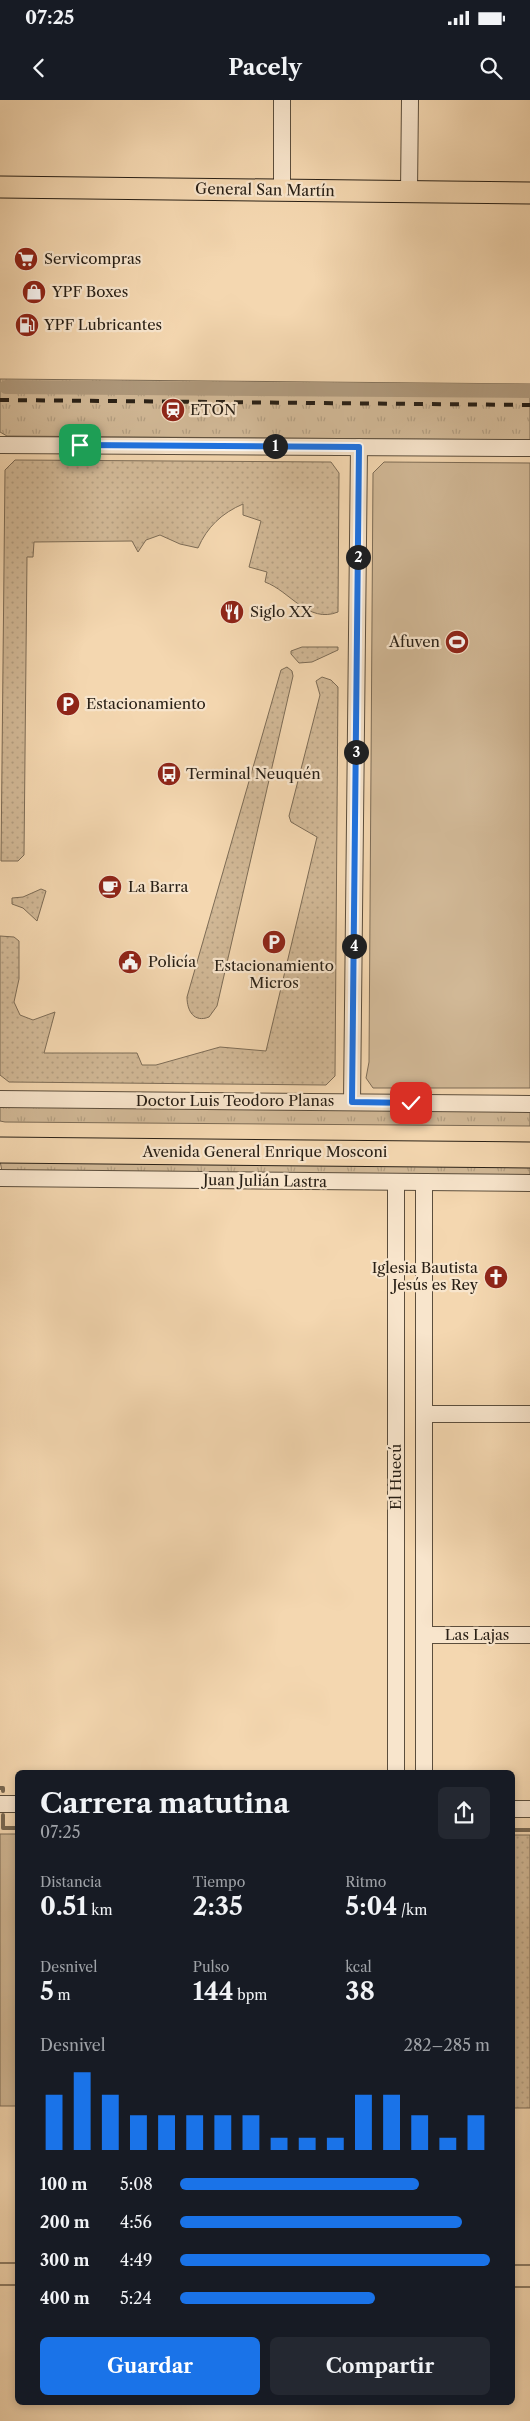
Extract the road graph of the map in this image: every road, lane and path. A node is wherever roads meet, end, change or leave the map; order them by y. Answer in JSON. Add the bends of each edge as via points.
{"nodes":[{"id":1,"x":282,"y":100,"type":"edge"},
{"id":2,"x":410,"y":100,"type":"edge"},
{"id":3,"x":0,"y":187,"type":"edge"},
{"id":4,"x":282,"y":190,"type":"junction"},
{"id":5,"x":409,"y":192,"type":"junction"},
{"id":6,"x":530,"y":193,"type":"edge"},
{"id":7,"x":0,"y":445,"type":"edge"},
{"id":8,"x":359,"y":447,"type":"junction"},
{"id":9,"x":530,"y":448,"type":"edge"},
{"id":10,"x":0,"y":1099,"type":"edge"},
{"id":11,"x":352,"y":1102,"type":"junction"},
{"id":12,"x":530,"y":1104,"type":"edge"},
{"id":13,"x":0,"y":1135,"type":"edge"},
{"id":14,"x":530,"y":1139,"type":"edge"},
{"id":15,"x":0,"y":1150,"type":"edge"},
{"id":16,"x":530,"y":1155,"type":"edge"},
{"id":17,"x":0,"y":1178,"type":"edge"},
{"id":18,"x":396,"y":1182,"type":"junction"},
{"id":19,"x":424,"y":1182,"type":"junction"},
{"id":20,"x":530,"y":1184,"type":"edge"},
{"id":21,"x":424,"y":1414,"type":"junction"},
{"id":22,"x":530,"y":1414,"type":"edge"},
{"id":23,"x":424,"y":1635,"type":"junction"},
{"id":24,"x":530,"y":1635,"type":"edge"},
{"id":25,"x":396,"y":1770,"type":"edge"},
{"id":26,"x":424,"y":1770,"type":"edge"},
{"id":27,"x":0,"y":1804,"type":"edge"},
{"id":28,"x":15,"y":1804,"type":"edge"},
{"id":29,"x":515,"y":1809,"type":"edge"},
{"id":30,"x":530,"y":1809,"type":"edge"},
{"id":31,"x":0,"y":2274,"type":"edge"},
{"id":32,"x":15,"y":2274,"type":"edge"},
{"id":33,"x":515,"y":2276,"type":"edge"},
{"id":34,"x":530,"y":2276,"type":"edge"}],
"edges":[{"from":1,"to":4,"type":"street"},
{"from":2,"to":5,"type":"street"},
{"from":3,"to":4,"type":"main road","name":"General San Martín"},
{"from":4,"to":5,"type":"main road","name":"General San Martín"},
{"from":5,"to":6,"type":"main road","name":"General San Martín"},
{"from":7,"to":8,"type":"street"},
{"from":8,"to":9,"type":"street"},
{"from":8,"to":11,"type":"street"},
{"from":10,"to":11,"type":"street","name":"Doctor Luis Teodoro Planas"},
{"from":11,"to":12,"type":"street","name":"Doctor Luis Teodoro Planas"},
{"from":13,"to":14,"type":"highway","name":"Avenida General Enrique Mosconi"},
{"from":15,"to":16,"type":"highway","name":"Avenida General Enrique Mosconi"},
{"from":17,"to":18,"type":"street","name":"Juan Julián Lastra"},
{"from":18,"to":19,"type":"street","name":"Juan Julián Lastra"},
{"from":18,"to":25,"type":"street","name":"El Huecú"},
{"from":19,"to":20,"type":"street","name":"Juan Julián Lastra"},
{"from":19,"to":21,"type":"street","name":"El Huecú"},
{"from":21,"to":22,"type":"street"},
{"from":21,"to":23,"type":"street","name":"El Huecú"},
{"from":23,"to":24,"type":"street","name":"Las Lajas"},
{"from":23,"to":26,"type":"street","name":"El Huecú"},
{"from":27,"to":28,"type":"street"},
{"from":29,"to":30,"type":"street"},
{"from":31,"to":32,"type":"main road"},
{"from":33,"to":34,"type":"main road"}]}
